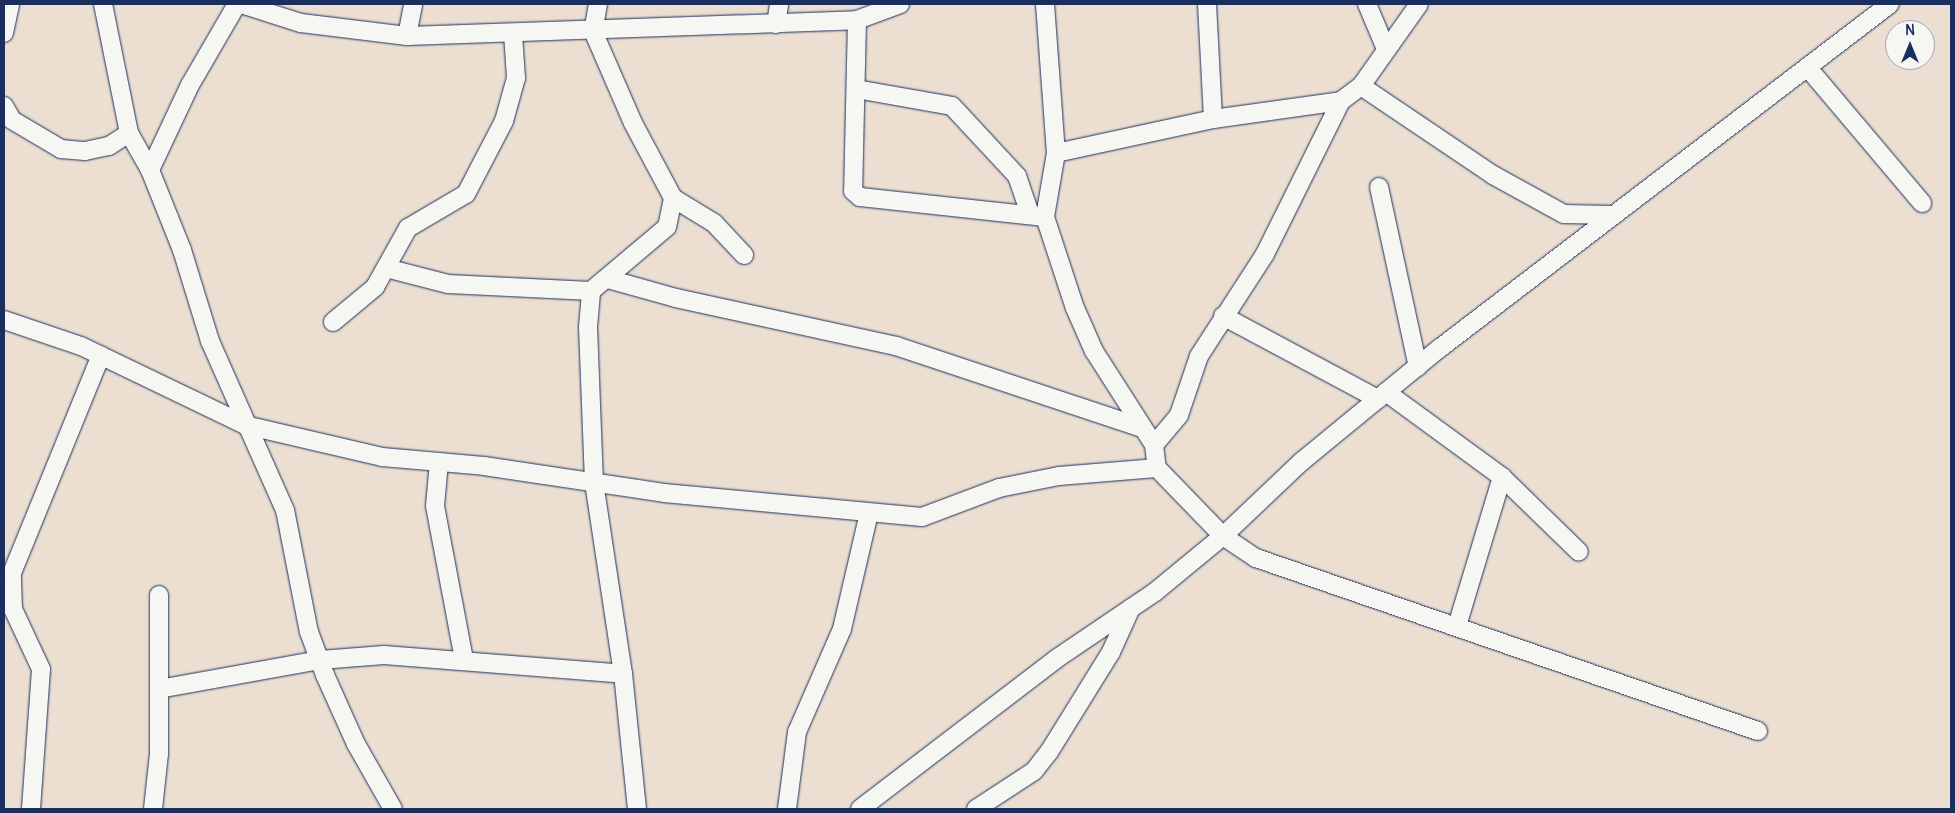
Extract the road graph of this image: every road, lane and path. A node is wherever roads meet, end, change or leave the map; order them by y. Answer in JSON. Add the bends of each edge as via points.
{"nodes":[{"id":1,"x":10,"y":4,"type":"edge"},
{"id":2,"x":103,"y":4,"type":"edge"},
{"id":3,"x":239,"y":4,"type":"edge"},
{"id":4,"x":413,"y":4,"type":"edge"},
{"id":5,"x":598,"y":4,"type":"edge"},
{"id":6,"x":779,"y":4,"type":"edge"},
{"id":7,"x":900,"y":4,"type":"edge"},
{"id":8,"x":1045,"y":4,"type":"edge"},
{"id":9,"x":1207,"y":4,"type":"edge"},
{"id":10,"x":1367,"y":4,"type":"edge"},
{"id":11,"x":1419,"y":4,"type":"edge"},
{"id":12,"x":1890,"y":4,"type":"edge"},
{"id":13,"x":857,"y":20,"type":"junction"},
{"id":14,"x":776,"y":24,"type":"junction"},
{"id":15,"x":593,"y":30,"type":"junction"},
{"id":16,"x":4,"y":33,"type":"edge"},
{"id":17,"x":513,"y":34,"type":"junction"},
{"id":18,"x":407,"y":36,"type":"junction"},
{"id":19,"x":1386,"y":49,"type":"junction"},
{"id":20,"x":1808,"y":68,"type":"junction"},
{"id":21,"x":1361,"y":86,"type":"junction"},
{"id":22,"x":856,"y":89,"type":"junction"},
{"id":23,"x":1341,"y":101,"type":"junction"},
{"id":24,"x":4,"y":106,"type":"edge"},
{"id":25,"x":1213,"y":119,"type":"junction"},
{"id":26,"x":129,"y":133,"type":"junction"},
{"id":27,"x":1056,"y":153,"type":"junction"},
{"id":28,"x":150,"y":170,"type":"junction"},
{"id":29,"x":1379,"y":187,"type":"dead end"},
{"id":30,"x":674,"y":198,"type":"junction"},
{"id":31,"x":1922,"y":203,"type":"dead end"},
{"id":32,"x":1564,"y":214,"type":"junction"},
{"id":33,"x":1613,"y":215,"type":"junction"},
{"id":34,"x":1037,"y":216,"type":"junction"},
{"id":35,"x":1572,"y":244,"type":"junction"},
{"id":36,"x":744,"y":255,"type":"dead end"},
{"id":37,"x":386,"y":268,"type":"junction"},
{"id":38,"x":608,"y":278,"type":"junction"},
{"id":39,"x":591,"y":291,"type":"junction"},
{"id":40,"x":1223,"y":316,"type":"junction"},
{"id":41,"x":4,"y":320,"type":"edge"},
{"id":42,"x":333,"y":322,"type":"dead end"},
{"id":43,"x":101,"y":355,"type":"junction"},
{"id":44,"x":1418,"y":367,"type":"junction"},
{"id":45,"x":1382,"y":395,"type":"junction"},
{"id":46,"x":245,"y":425,"type":"junction"},
{"id":47,"x":1142,"y":428,"type":"junction"},
{"id":48,"x":1154,"y":445,"type":"junction"},
{"id":49,"x":439,"y":462,"type":"junction"},
{"id":50,"x":1157,"y":468,"type":"junction"},
{"id":51,"x":1502,"y":477,"type":"junction"},
{"id":52,"x":594,"y":483,"type":"junction"},
{"id":53,"x":869,"y":513,"type":"junction"},
{"id":54,"x":1223,"y":536,"type":"junction"},
{"id":55,"x":1579,"y":552,"type":"dead end"},
{"id":56,"x":159,"y":595,"type":"dead end"},
{"id":57,"x":1131,"y":608,"type":"junction"},
{"id":58,"x":9,"y":609,"type":"edge"},
{"id":59,"x":1457,"y":626,"type":"junction"},
{"id":60,"x":464,"y":659,"type":"junction"},
{"id":61,"x":320,"y":660,"type":"junction"},
{"id":62,"x":623,"y":674,"type":"junction"},
{"id":63,"x":159,"y":689,"type":"junction"},
{"id":64,"x":1758,"y":731,"type":"dead end"},
{"id":65,"x":31,"y":809,"type":"edge"},
{"id":66,"x":153,"y":809,"type":"edge"},
{"id":67,"x":393,"y":809,"type":"edge"},
{"id":68,"x":637,"y":809,"type":"edge"},
{"id":69,"x":787,"y":809,"type":"edge"},
{"id":70,"x":860,"y":809,"type":"edge"},
{"id":71,"x":976,"y":809,"type":"edge"}],
"edges":[{"from":1,"to":16,"type":"street"},
{"from":2,"to":26,"type":"street"},
{"from":3,"to":18,"type":"street","via":[[301,23]]},
{"from":3,"to":28,"type":"street","via":[[190,85]]},
{"from":4,"to":18,"type":"street"},
{"from":5,"to":15,"type":"street"},
{"from":6,"to":14,"type":"street"},
{"from":7,"to":13,"type":"street"},
{"from":8,"to":27,"type":"street"},
{"from":9,"to":25,"type":"street"},
{"from":10,"to":19,"type":"street"},
{"from":11,"to":19,"type":"street"},
{"from":12,"to":20,"type":"street"},
{"from":13,"to":14,"type":"street"},
{"from":13,"to":22,"type":"street"},
{"from":14,"to":15,"type":"street"},
{"from":15,"to":17,"type":"street"},
{"from":15,"to":30,"type":"street","via":[[633,123]]},
{"from":17,"to":18,"type":"street"},
{"from":17,"to":37,"type":"street","via":[[516,78],[504,121],[484,163],[466,194],[408,228]]},
{"from":19,"to":21,"type":"street"},
{"from":20,"to":31,"type":"street"},
{"from":20,"to":33,"type":"street"},
{"from":21,"to":23,"type":"street"},
{"from":21,"to":32,"type":"street","via":[[1493,175]]},
{"from":22,"to":34,"type":"street","via":[[952,106],[1017,176]]},
{"from":22,"to":34,"type":"street","via":[[853,182],[860,197]]},
{"from":23,"to":25,"type":"street"},
{"from":23,"to":40,"type":"street","via":[[1265,254]]},
{"from":24,"to":26,"type":"street","via":[[26,130],[61,149],[85,151],[109,146]]},
{"from":25,"to":27,"type":"street"},
{"from":26,"to":28,"type":"street"},
{"from":27,"to":34,"type":"street"},
{"from":28,"to":46,"type":"street","via":[[182,250],[210,341]]},
{"from":29,"to":44,"type":"street"},
{"from":30,"to":36,"type":"street","via":[[714,223]]},
{"from":30,"to":38,"type":"street","via":[[667,227]]},
{"from":32,"to":33,"type":"street"},
{"from":32,"to":35,"type":"street"},
{"from":33,"to":35,"type":"street"},
{"from":34,"to":47,"type":"street","via":[[1094,351]]},
{"from":35,"to":44,"type":"street"},
{"from":37,"to":39,"type":"street","via":[[448,284]]},
{"from":37,"to":42,"type":"street","via":[[375,287]]},
{"from":38,"to":39,"type":"street"},
{"from":38,"to":47,"type":"street","via":[[676,298],[896,346]]},
{"from":39,"to":52,"type":"street"},
{"from":40,"to":45,"type":"street"},
{"from":40,"to":48,"type":"street","via":[[1199,356],[1179,416]]},
{"from":41,"to":43,"type":"street"},
{"from":43,"to":46,"type":"street"},
{"from":43,"to":58,"type":"street","via":[[12,572]]},
{"from":44,"to":45,"type":"street"},
{"from":45,"to":51,"type":"street"},
{"from":45,"to":54,"type":"street","via":[[1301,462]]},
{"from":46,"to":49,"type":"street","via":[[382,457]]},
{"from":46,"to":61,"type":"street","via":[[285,510],[309,632]]},
{"from":47,"to":48,"type":"street"},
{"from":48,"to":50,"type":"street"},
{"from":49,"to":52,"type":"street"},
{"from":49,"to":60,"type":"street","via":[[435,506]]},
{"from":50,"to":53,"type":"street","via":[[1058,476],[999,488],[922,517]]},
{"from":50,"to":54,"type":"street"},
{"from":51,"to":55,"type":"street"},
{"from":51,"to":59,"type":"street"},
{"from":52,"to":53,"type":"street"},
{"from":52,"to":62,"type":"street"},
{"from":53,"to":69,"type":"street","via":[[842,629],[809,696],[798,732]]},
{"from":54,"to":57,"type":"street"},
{"from":54,"to":59,"type":"street","via":[[1256,558],[1282,568]]},
{"from":56,"to":63,"type":"street"},
{"from":57,"to":70,"type":"street","via":[[1009,694]]},
{"from":57,"to":71,"type":"street","via":[[1111,652],[1039,765]]},
{"from":58,"to":65,"type":"street","via":[[41,669]]},
{"from":59,"to":64,"type":"street"},
{"from":60,"to":61,"type":"street","via":[[384,655]]},
{"from":60,"to":62,"type":"street"},
{"from":61,"to":63,"type":"street"},
{"from":61,"to":67,"type":"street","via":[[356,744]]},
{"from":62,"to":68,"type":"street"},
{"from":63,"to":66,"type":"street"}]}
